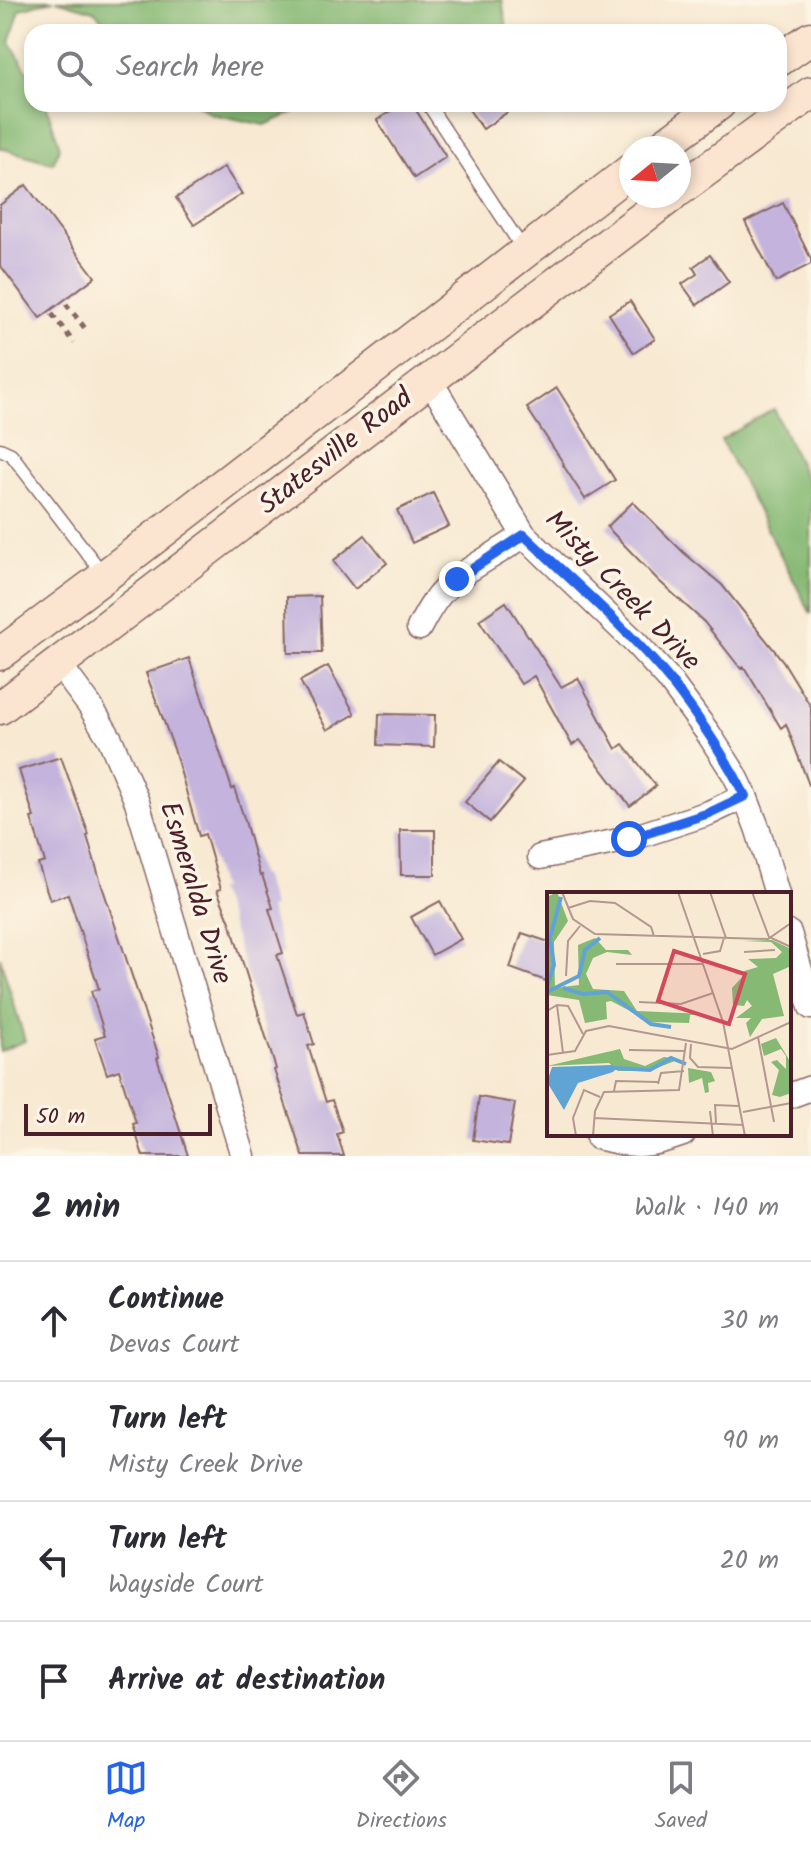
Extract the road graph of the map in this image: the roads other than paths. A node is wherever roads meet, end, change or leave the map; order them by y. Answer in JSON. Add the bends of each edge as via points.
{"nodes":[{"id":1,"x":811,"y":38,"type":"edge"},
{"id":2,"x":787,"y":54,"type":"edge"},
{"id":3,"x":811,"y":93,"type":"edge"},
{"id":4,"x":787,"y":111,"type":"edge"},
{"id":5,"x":433,"y":112,"type":"edge"},
{"id":6,"x":708,"y":112,"type":"edge"},
{"id":7,"x":785,"y":112,"type":"edge"},
{"id":8,"x":676,"y":136,"type":"edge"},
{"id":9,"x":619,"y":179,"type":"edge"},
{"id":10,"x":691,"y":181,"type":"edge"},
{"id":11,"x":655,"y":208,"type":"edge"},
{"id":12,"x":525,"y":252,"type":"junction"},
{"id":13,"x":429,"y":379,"type":"junction"},
{"id":14,"x":0,"y":449,"type":"edge"},
{"id":15,"x":524,"y":535,"type":"junction"},
{"id":16,"x":105,"y":576,"type":"junction"},
{"id":17,"x":419,"y":628,"type":"dead end"},
{"id":18,"x":0,"y":654,"type":"edge"},
{"id":19,"x":58,"y":663,"type":"junction"},
{"id":20,"x":0,"y":708,"type":"edge"},
{"id":21,"x":745,"y":796,"type":"junction"},
{"id":22,"x":540,"y":857,"type":"dead end"},
{"id":23,"x":776,"y":892,"type":"edge"},
{"id":24,"x":791,"y":940,"type":"edge"},
{"id":25,"x":811,"y":1007,"type":"edge"},
{"id":26,"x":811,"y":1088,"type":"edge"},
{"id":27,"x":791,"y":1095,"type":"edge"},
{"id":28,"x":677,"y":1136,"type":"edge"},
{"id":29,"x":598,"y":1137,"type":"dead end"},
{"id":30,"x":243,"y":1156,"type":"edge"}],
"edges":[{"from":1,"to":2,"type":"main road"},
{"from":3,"to":4,"type":"main road"},
{"from":5,"to":12,"type":"lane"},
{"from":6,"to":8,"type":"main road"},
{"from":7,"to":10,"type":"main road"},
{"from":9,"to":12,"type":"main road","name":"Statesville Road"},
{"from":11,"to":13,"type":"main road","name":"Statesville Road"},
{"from":12,"to":16,"type":"main road","name":"Statesville Road"},
{"from":13,"to":15,"type":"street","name":"Misty Creek Drive"},
{"from":13,"to":19,"type":"main road","name":"Statesville Road"},
{"from":14,"to":16,"type":"lane","via":[[11,454]]},
{"from":15,"to":17,"type":"street","via":[[442,592]]},
{"from":15,"to":21,"type":"street","name":"Misty Creek Drive","via":[[667,677]]},
{"from":16,"to":18,"type":"main road","name":"Statesville Road"},
{"from":19,"to":20,"type":"main road","name":"Statesville Road"},
{"from":19,"to":30,"type":"street","name":"Esmeralda Drive","via":[[110,739],[137,802]]},
{"from":21,"to":22,"type":"street","via":[[629,839]]},
{"from":21,"to":23,"type":"street","name":"Misty Creek Drive"},
{"from":24,"to":25,"type":"street"},
{"from":26,"to":27,"type":"street"},
{"from":28,"to":29,"type":"street","via":[[641,1146]]}]}
